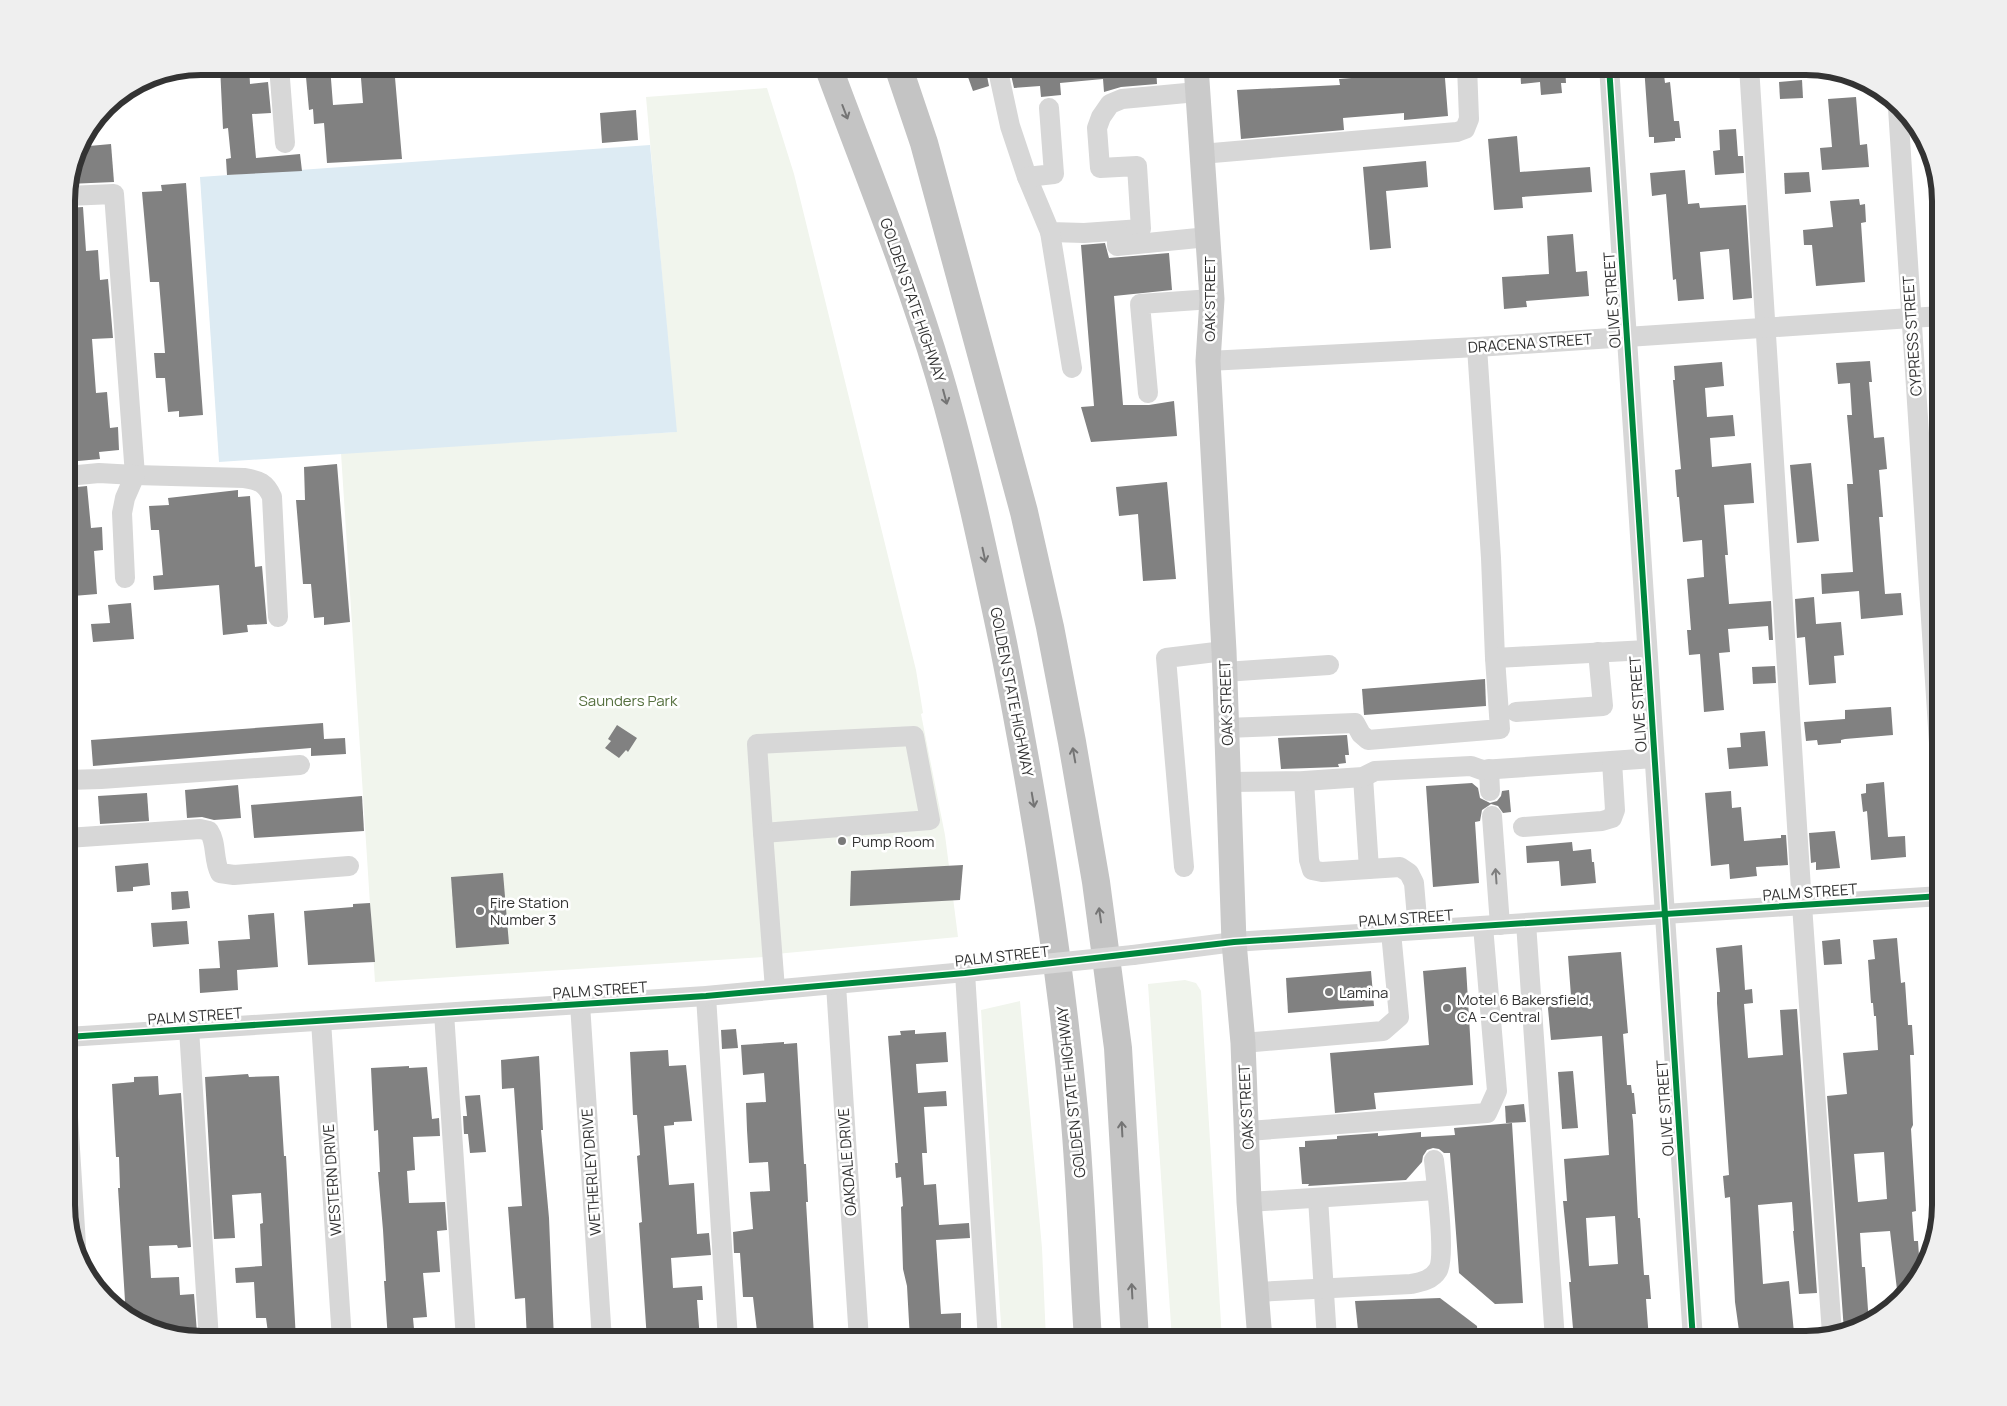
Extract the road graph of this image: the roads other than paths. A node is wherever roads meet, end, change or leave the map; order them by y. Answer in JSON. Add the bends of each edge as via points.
{"nodes":[{"id":1,"x":279,"y":75,"type":"edge"},
{"id":2,"x":831,"y":75,"type":"edge"},
{"id":3,"x":901,"y":75,"type":"edge"},
{"id":4,"x":1000,"y":75,"type":"edge"},
{"id":5,"x":1196,"y":75,"type":"edge"},
{"id":6,"x":1467,"y":75,"type":"edge"},
{"id":7,"x":1610,"y":75,"type":"edge"},
{"id":8,"x":1750,"y":75,"type":"edge"},
{"id":9,"x":1197,"y":92,"type":"junction"},
{"id":10,"x":1049,"y":108,"type":"dead end"},
{"id":11,"x":1898,"y":115,"type":"edge"},
{"id":12,"x":285,"y":142,"type":"dead end"},
{"id":13,"x":1202,"y":154,"type":"junction"},
{"id":14,"x":1027,"y":177,"type":"junction"},
{"id":15,"x":75,"y":196,"type":"edge"},
{"id":16,"x":1117,"y":230,"type":"junction"},
{"id":17,"x":1050,"y":232,"type":"junction"},
{"id":18,"x":1208,"y":237,"type":"junction"},
{"id":19,"x":1212,"y":298,"type":"junction"},
{"id":20,"x":1932,"y":317,"type":"edge"},
{"id":21,"x":1911,"y":318,"type":"junction"},
{"id":22,"x":1767,"y":328,"type":"junction"},
{"id":23,"x":1627,"y":337,"type":"junction"},
{"id":24,"x":1477,"y":346,"type":"junction"},
{"id":25,"x":1208,"y":362,"type":"junction"},
{"id":26,"x":1072,"y":368,"type":"dead end"},
{"id":27,"x":1148,"y":393,"type":"dead end"},
{"id":28,"x":75,"y":475,"type":"edge"},
{"id":29,"x":135,"y":475,"type":"junction"},
{"id":30,"x":125,"y":578,"type":"dead end"},
{"id":31,"x":278,"y":617,"type":"dead end"},
{"id":32,"x":1932,"y":637,"type":"edge"},
{"id":33,"x":1647,"y":650,"type":"junction"},
{"id":34,"x":1598,"y":652,"type":"junction"},
{"id":35,"x":1495,"y":658,"type":"junction"},
{"id":36,"x":1225,"y":661,"type":"junction"},
{"id":37,"x":1329,"y":665,"type":"dead end"},
{"id":38,"x":1516,"y":712,"type":"dead end"},
{"id":39,"x":1226,"y":728,"type":"junction"},
{"id":40,"x":1654,"y":758,"type":"junction"},
{"id":41,"x":1612,"y":761,"type":"junction"},
{"id":42,"x":300,"y":765,"type":"dead end"},
{"id":43,"x":1489,"y":769,"type":"junction"},
{"id":44,"x":1363,"y":777,"type":"junction"},
{"id":45,"x":75,"y":780,"type":"edge"},
{"id":46,"x":1304,"y":781,"type":"junction"},
{"id":47,"x":1229,"y":782,"type":"junction"},
{"id":48,"x":1490,"y":791,"type":"dead end"},
{"id":49,"x":1492,"y":816,"type":"dead end"},
{"id":50,"x":1523,"y":827,"type":"dead end"},
{"id":51,"x":763,"y":833,"type":"junction"},
{"id":52,"x":75,"y":837,"type":"edge"},
{"id":53,"x":349,"y":866,"type":"dead end"},
{"id":54,"x":1184,"y":867,"type":"dead end"},
{"id":55,"x":1369,"y":869,"type":"junction"},
{"id":56,"x":1932,"y":897,"type":"edge"},
{"id":57,"x":1802,"y":905,"type":"junction"},
{"id":58,"x":1664,"y":914,"type":"junction"},
{"id":59,"x":1526,"y":923,"type":"junction"},
{"id":60,"x":1491,"y":925,"type":"junction"},
{"id":61,"x":1418,"y":930,"type":"junction"},
{"id":62,"x":1391,"y":932,"type":"junction"},
{"id":63,"x":1234,"y":942,"type":"junction"},
{"id":64,"x":971,"y":972,"type":"junction"},
{"id":65,"x":836,"y":985,"type":"junction"},
{"id":66,"x":775,"y":990,"type":"junction"},
{"id":67,"x":706,"y":996,"type":"junction"},
{"id":68,"x":580,"y":1004,"type":"junction"},
{"id":69,"x":444,"y":1012,"type":"junction"},
{"id":70,"x":321,"y":1020,"type":"junction"},
{"id":71,"x":189,"y":1029,"type":"junction"},
{"id":72,"x":75,"y":1036,"type":"edge"},
{"id":73,"x":1242,"y":1043,"type":"junction"},
{"id":74,"x":1248,"y":1131,"type":"junction"},
{"id":75,"x":1434,"y":1160,"type":"dead end"},
{"id":76,"x":1436,"y":1190,"type":"junction"},
{"id":77,"x":1318,"y":1198,"type":"junction"},
{"id":78,"x":1249,"y":1202,"type":"junction"},
{"id":79,"x":1324,"y":1288,"type":"junction"},
{"id":80,"x":1085,"y":1292,"type":"junction"},
{"id":81,"x":1256,"y":1292,"type":"junction"},
{"id":82,"x":1832,"y":1328,"type":"edge"},
{"id":83,"x":208,"y":1331,"type":"edge"},
{"id":84,"x":341,"y":1331,"type":"edge"},
{"id":85,"x":465,"y":1331,"type":"edge"},
{"id":86,"x":601,"y":1331,"type":"edge"},
{"id":87,"x":727,"y":1331,"type":"edge"},
{"id":88,"x":857,"y":1331,"type":"edge"},
{"id":89,"x":988,"y":1331,"type":"edge"},
{"id":90,"x":1083,"y":1331,"type":"edge"},
{"id":91,"x":1087,"y":1331,"type":"edge"},
{"id":92,"x":1134,"y":1331,"type":"edge"},
{"id":93,"x":1259,"y":1331,"type":"edge"},
{"id":94,"x":1326,"y":1331,"type":"edge"},
{"id":95,"x":1554,"y":1331,"type":"edge"},
{"id":96,"x":1691,"y":1331,"type":"edge"}],
"edges":[{"from":1,"to":12,"type":"street"},
{"from":2,"to":80,"type":"highway","name":"GOLDEN STATE HIGHWAY","one_way":true,"via":[[897,249],[936,366],[983,547],[1017,714],[1052,918],[1076,1126]]},
{"from":92,"to":3,"type":"highway","one_way":true,"via":[[1118,1048],[1096,882],[1063,694],[1024,512],[926,151]]},
{"from":4,"to":14,"type":"street","via":[[1010,126]]},
{"from":5,"to":9,"type":"main road","name":"OAK STREET"},
{"from":6,"to":13,"type":"street","via":[[1469,119],[1465,129],[1457,132]]},
{"from":7,"to":23,"type":"street","name":"OLIVE STREET"},
{"from":8,"to":22,"type":"street"},
{"from":9,"to":13,"type":"main road","name":"OAK STREET"},
{"from":9,"to":16,"type":"street","via":[[1122,99],[1110,104],[1101,117],[1098,128],[1100,168],[1137,166],[1141,229]]},
{"from":10,"to":14,"type":"street","via":[[1054,174]]},
{"from":11,"to":21,"type":"street","name":"CYPRESS STREET"},
{"from":13,"to":18,"type":"main road","name":"OAK STREET"},
{"from":14,"to":17,"type":"street"},
{"from":15,"to":29,"type":"street","via":[[114,194]]},
{"from":16,"to":17,"type":"street"},
{"from":16,"to":18,"type":"street","via":[[1117,246]]},
{"from":17,"to":26,"type":"street"},
{"from":18,"to":19,"type":"main road","name":"OAK STREET"},
{"from":19,"to":25,"type":"main road","name":"OAK STREET"},
{"from":19,"to":27,"type":"street","via":[[1140,304]]},
{"from":20,"to":21,"type":"street","name":"DRACENA STREET"},
{"from":21,"to":22,"type":"street","name":"DRACENA STREET"},
{"from":21,"to":32,"type":"street","name":"CYPRESS STREET"},
{"from":22,"to":23,"type":"street","name":"DRACENA STREET"},
{"from":22,"to":57,"type":"street"},
{"from":23,"to":24,"type":"street","name":"DRACENA STREET"},
{"from":23,"to":33,"type":"street","name":"OLIVE STREET"},
{"from":24,"to":25,"type":"street","name":"DRACENA STREET"},
{"from":24,"to":35,"type":"street","via":[[1492,558]]},
{"from":25,"to":36,"type":"main road","name":"OAK STREET"},
{"from":28,"to":29,"type":"street"},
{"from":29,"to":30,"type":"street","via":[[122,513]]},
{"from":29,"to":31,"type":"street","via":[[244,478],[258,480],[267,486],[272,497]]},
{"from":33,"to":34,"type":"street"},
{"from":33,"to":40,"type":"street","name":"OLIVE STREET"},
{"from":34,"to":35,"type":"street"},
{"from":34,"to":38,"type":"street","via":[[1603,706]]},
{"from":35,"to":39,"type":"street","via":[[1500,729],[1368,740],[1360,734],[1355,723]]},
{"from":36,"to":37,"type":"street"},
{"from":36,"to":39,"type":"main road","name":"OAK STREET"},
{"from":36,"to":54,"type":"street","via":[[1166,658]]},
{"from":39,"to":47,"type":"main road","name":"OAK STREET"},
{"from":40,"to":41,"type":"street"},
{"from":40,"to":58,"type":"street","name":"OLIVE STREET"},
{"from":41,"to":43,"type":"street"},
{"from":41,"to":50,"type":"street","via":[[1615,810],[1612,818]]},
{"from":42,"to":45,"type":"street"},
{"from":43,"to":44,"type":"street","via":[[1471,766],[1375,771]]},
{"from":43,"to":48,"type":"street"},
{"from":44,"to":46,"type":"street"},
{"from":44,"to":55,"type":"street"},
{"from":46,"to":47,"type":"street"},
{"from":46,"to":55,"type":"street","via":[[1312,870]]},
{"from":47,"to":63,"type":"main road","name":"OAK STREET"},
{"from":60,"to":49,"type":"street","one_way":true},
{"from":51,"to":51,"type":"street","via":[[757,744],[914,736],[930,820]]},
{"from":51,"to":66,"type":"street"},
{"from":52,"to":53,"type":"street","via":[[200,829],[209,830],[212,836],[220,873],[234,875]]},
{"from":55,"to":61,"type":"street","via":[[1400,867],[1409,873],[1414,883]]},
{"from":56,"to":57,"type":"street","name":"PALM STREET"},
{"from":57,"to":58,"type":"street","name":"PALM STREET"},
{"from":57,"to":82,"type":"street"},
{"from":58,"to":59,"type":"street","name":"PALM STREET"},
{"from":58,"to":96,"type":"street","name":"OLIVE STREET"},
{"from":59,"to":60,"type":"street","name":"PALM STREET"},
{"from":59,"to":95,"type":"street"},
{"from":60,"to":61,"type":"street","name":"PALM STREET"},
{"from":60,"to":74,"type":"street","via":[[1497,1091],[1487,1113]]},
{"from":61,"to":62,"type":"street","name":"PALM STREET"},
{"from":62,"to":63,"type":"street","name":"PALM STREET"},
{"from":62,"to":73,"type":"street","via":[[1399,1017],[1383,1031]]},
{"from":63,"to":64,"type":"street","name":"PALM STREET","bridge":true},
{"from":63,"to":73,"type":"main road","name":"OAK STREET"},
{"from":64,"to":65,"type":"street","name":"PALM STREET"},
{"from":64,"to":89,"type":"street"},
{"from":65,"to":66,"type":"street","name":"PALM STREET"},
{"from":65,"to":88,"type":"street","name":"OAKDALE DRIVE"},
{"from":66,"to":67,"type":"street","name":"PALM STREET"},
{"from":67,"to":68,"type":"street","name":"PALM STREET"},
{"from":67,"to":87,"type":"street"},
{"from":68,"to":69,"type":"street","name":"PALM STREET"},
{"from":68,"to":86,"type":"street","name":"WETHERLEY DRIVE"},
{"from":69,"to":70,"type":"street","name":"PALM STREET"},
{"from":69,"to":85,"type":"street"},
{"from":70,"to":71,"type":"street","name":"PALM STREET"},
{"from":70,"to":84,"type":"street","name":"WESTERN DRIVE"},
{"from":71,"to":72,"type":"street","name":"PALM STREET"},
{"from":71,"to":83,"type":"street"},
{"from":73,"to":74,"type":"main road","name":"OAK STREET"},
{"from":74,"to":78,"type":"main road","name":"OAK STREET"},
{"from":75,"to":76,"type":"street"},
{"from":76,"to":77,"type":"street"},
{"from":76,"to":79,"type":"street","via":[[1441,1252],[1438,1270],[1427,1281]]},
{"from":77,"to":78,"type":"street"},
{"from":77,"to":79,"type":"street"},
{"from":78,"to":81,"type":"main road","name":"OAK STREET"},
{"from":79,"to":81,"type":"street"},
{"from":79,"to":94,"type":"street"},
{"from":80,"to":90,"type":"highway"},
{"from":80,"to":91,"type":"highway","name":"GOLDEN STATE HIGHWAY"},
{"from":81,"to":93,"type":"main road","name":"OAK STREET"}]}
